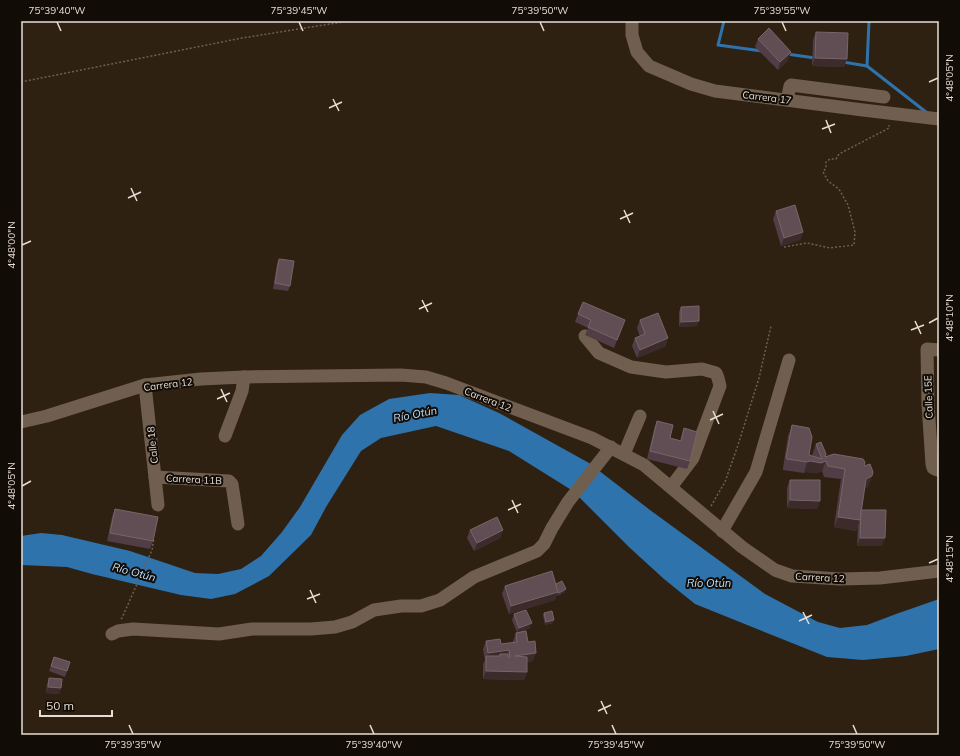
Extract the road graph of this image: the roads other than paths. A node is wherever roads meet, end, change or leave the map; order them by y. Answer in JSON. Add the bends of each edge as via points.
{"nodes":[{"id":1,"x":632,"y":21,"type":"edge"},
{"id":2,"x":884,"y":97,"type":"dead end"},
{"id":3,"x":787,"y":100,"type":"junction"},
{"id":4,"x":939,"y":119,"type":"edge"},
{"id":5,"x":585,"y":336,"type":"dead end"},
{"id":6,"x":933,"y":349,"type":"edge"},
{"id":7,"x":789,"y":360,"type":"dead end"},
{"id":8,"x":244,"y":377,"type":"junction"},
{"id":9,"x":145,"y":385,"type":"junction"},
{"id":10,"x":640,"y":416,"type":"dead end"},
{"id":11,"x":21,"y":422,"type":"edge"},
{"id":12,"x":225,"y":436,"type":"dead end"},
{"id":13,"x":611,"y":447,"type":"junction"},
{"id":14,"x":624,"y":454,"type":"junction"},
{"id":15,"x":936,"y":469,"type":"edge"},
{"id":16,"x":155,"y":477,"type":"junction"},
{"id":17,"x":671,"y":487,"type":"junction"},
{"id":18,"x":158,"y":505,"type":"dead end"},
{"id":19,"x":238,"y":524,"type":"dead end"},
{"id":20,"x":722,"y":531,"type":"junction"},
{"id":21,"x":939,"y":572,"type":"edge"},
{"id":22,"x":112,"y":634,"type":"dead end"}],
"edges":[{"from":1,"to":3,"type":"street","name":"Carrera 17","via":[[632,35],[637,52],[649,66],[715,91]]},
{"from":2,"to":3,"type":"street","via":[[791,85]]},
{"from":3,"to":4,"type":"street","name":"Carrera 17"},
{"from":5,"to":17,"type":"street","via":[[599,352],[631,367],[666,372],[702,369],[716,373],[720,386],[693,458]]},
{"from":6,"to":15,"type":"street","name":"Calle 15E","via":[[928,404]]},
{"from":7,"to":20,"type":"street","via":[[756,472]]},
{"from":8,"to":9,"type":"street","name":"Carrera 12"},
{"from":8,"to":12,"type":"street","via":[[242,391]]},
{"from":8,"to":13,"type":"street","name":"Carrera 12","via":[[426,377]]},
{"from":9,"to":11,"type":"street","name":"Carrera 12"},
{"from":9,"to":16,"type":"street","name":"Calle 18"},
{"from":10,"to":14,"type":"street"},
{"from":13,"to":14,"type":"street","name":"Carrera 12"},
{"from":13,"to":22,"type":"street","via":[[568,502],[544,544],[536,551],[474,577],[440,600],[421,606],[374,610],[352,622],[335,627],[252,629],[219,634],[134,629]]},
{"from":14,"to":17,"type":"street","name":"Carrera 12","via":[[644,465]]},
{"from":16,"to":18,"type":"street","name":"Calle 18"},
{"from":16,"to":19,"type":"street","name":"Carrera 11B","via":[[229,481],[232,484]]},
{"from":17,"to":20,"type":"street","name":"Carrera 12"},
{"from":20,"to":21,"type":"street","name":"Carrera 12","via":[[775,570],[792,576],[880,578]]}]}
